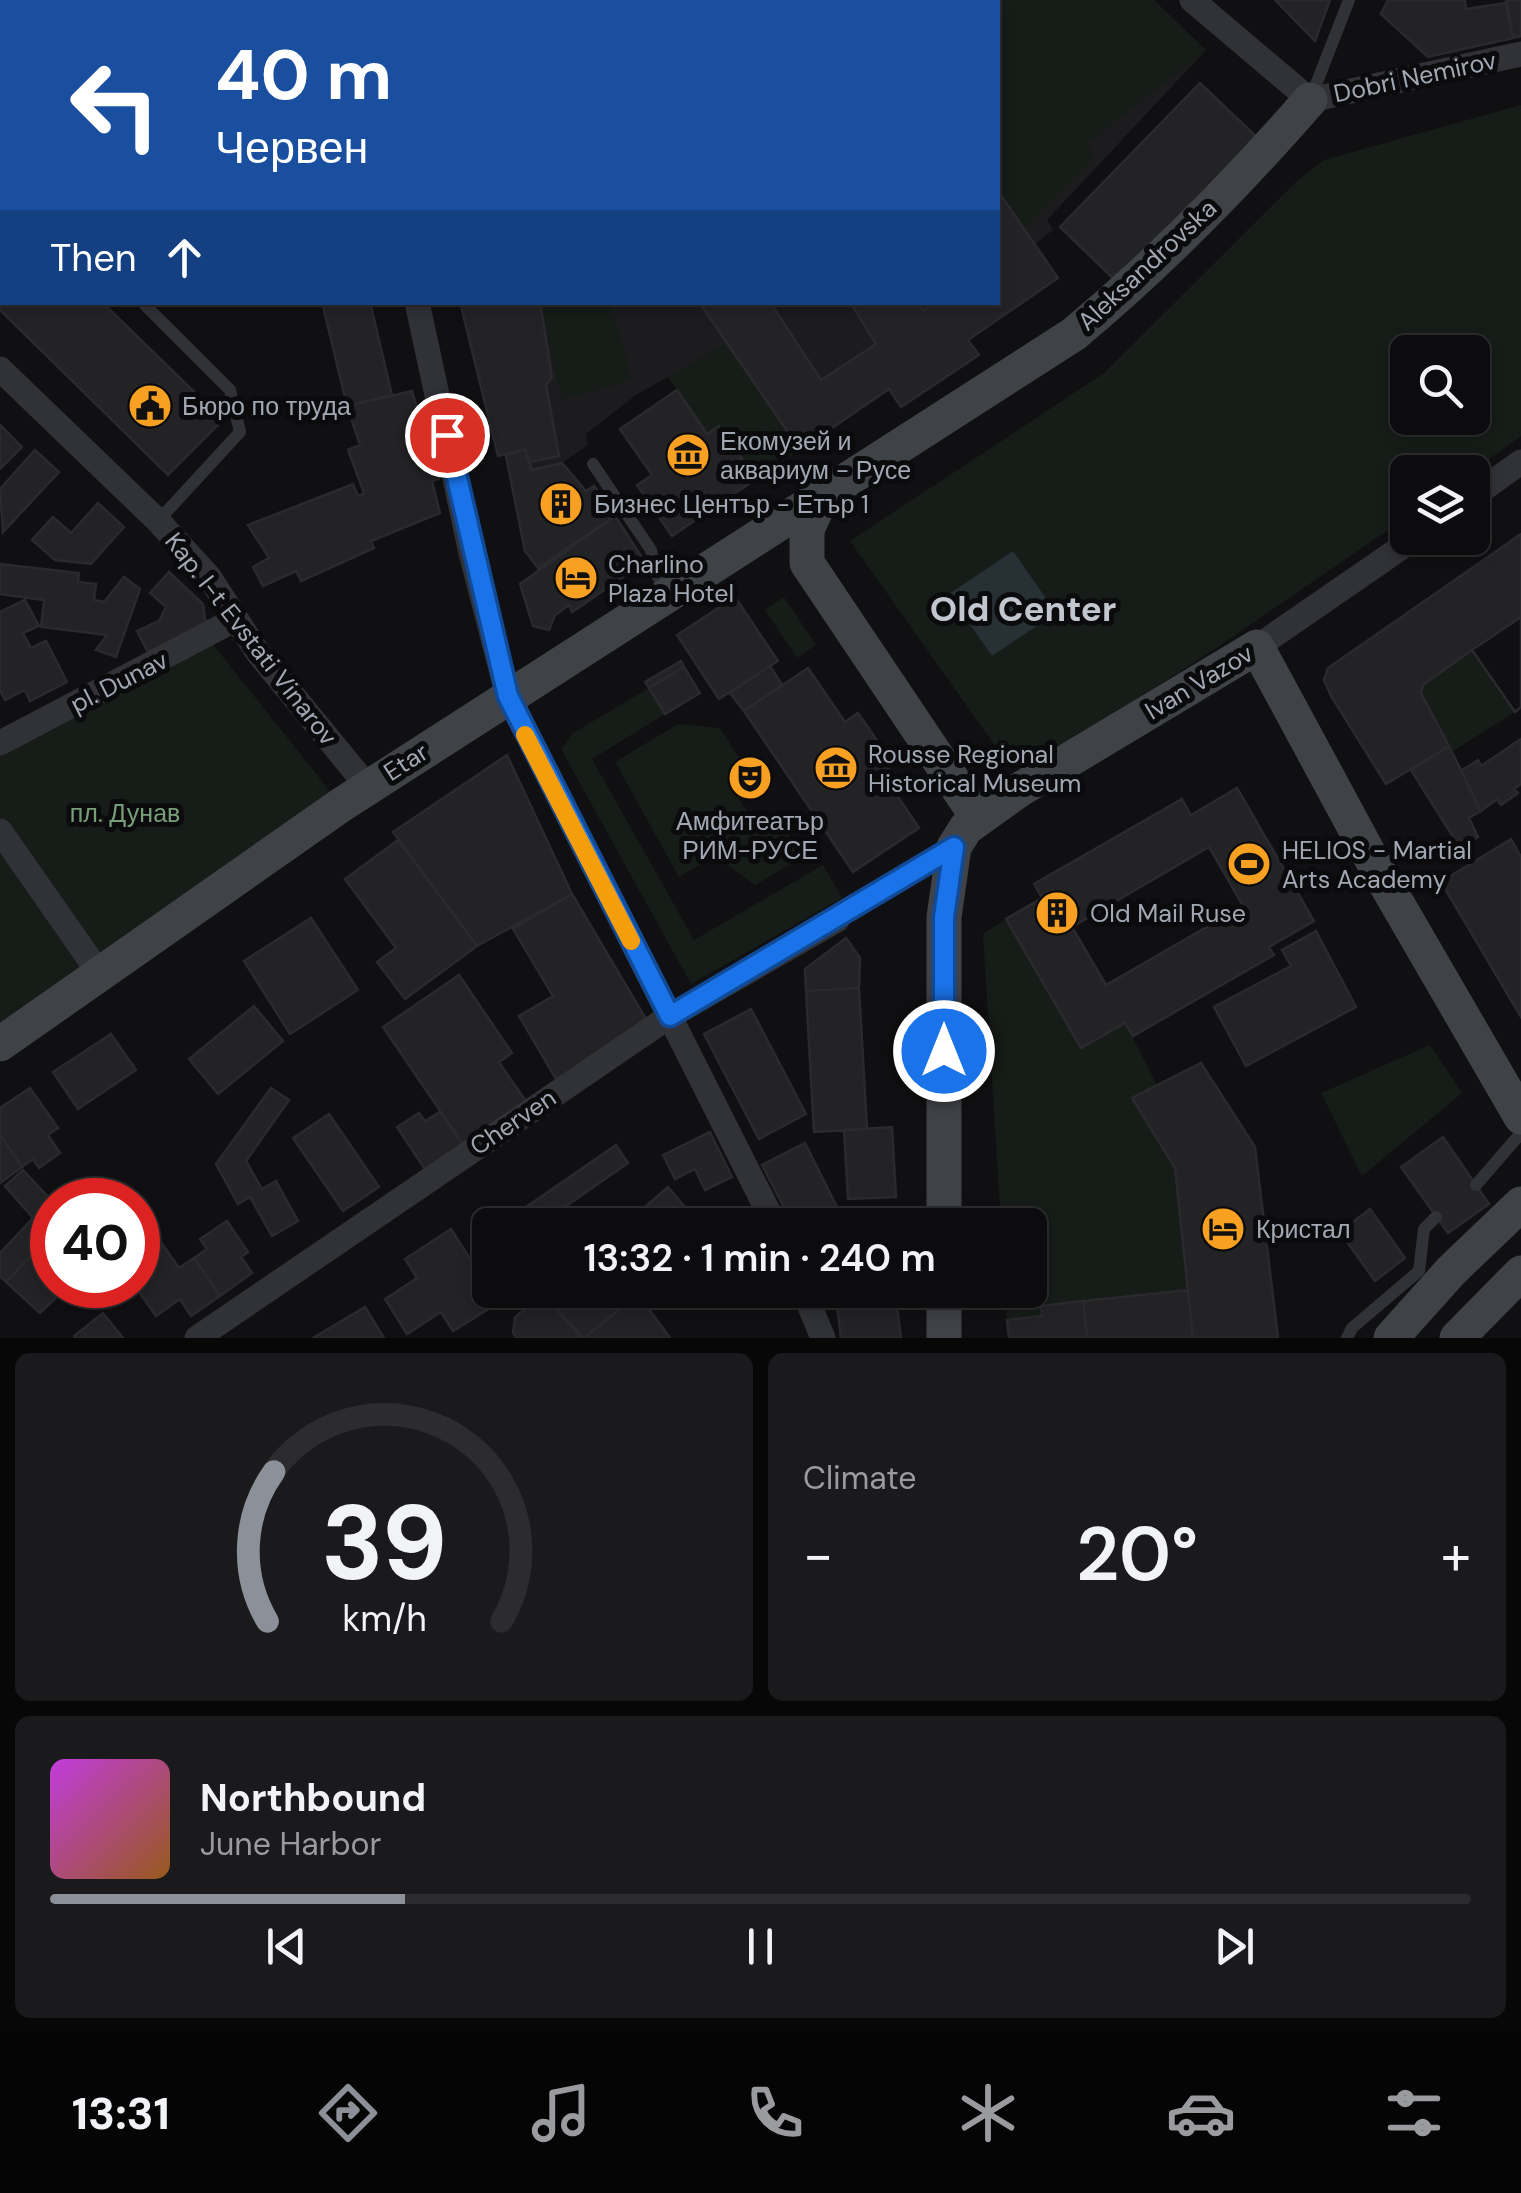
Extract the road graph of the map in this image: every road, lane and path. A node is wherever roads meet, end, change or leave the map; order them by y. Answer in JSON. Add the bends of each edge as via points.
{"nodes":[{"id":1,"x":1192,"y":0,"type":"edge"},
{"id":2,"x":1349,"y":0,"type":"edge"},
{"id":3,"x":1521,"y":54,"type":"edge"},
{"id":4,"x":1310,"y":100,"type":"junction"},
{"id":5,"x":145,"y":305,"type":"edge"},
{"id":6,"x":418,"y":305,"type":"edge"},
{"id":7,"x":0,"y":369,"type":"edge"},
{"id":8,"x":1521,"y":462,"type":"edge"},
{"id":9,"x":593,"y":464,"type":"dead end"},
{"id":10,"x":1490,"y":484,"type":"edge"},
{"id":11,"x":822,"y":496,"type":"junction"},
{"id":12,"x":158,"y":521,"type":"junction"},
{"id":13,"x":1391,"y":555,"type":"edge"},
{"id":14,"x":668,"y":594,"type":"junction"},
{"id":15,"x":236,"y":619,"type":"junction"},
{"id":16,"x":1256,"y":647,"type":"junction"},
{"id":17,"x":508,"y":696,"type":"junction"},
{"id":18,"x":0,"y":742,"type":"edge"},
{"id":19,"x":368,"y":787,"type":"junction"},
{"id":20,"x":978,"y":818,"type":"junction"},
{"id":21,"x":0,"y":831,"type":"edge"},
{"id":22,"x":954,"y":847,"type":"junction"},
{"id":23,"x":837,"y":920,"type":"joint"},
{"id":24,"x":102,"y":976,"type":"junction"},
{"id":25,"x":670,"y":1016,"type":"junction"},
{"id":26,"x":0,"y":1044,"type":"edge"},
{"id":27,"x":1521,"y":1117,"type":"edge"},
{"id":28,"x":1521,"y":1134,"type":"edge"},
{"id":29,"x":1476,"y":1185,"type":"dead end"},
{"id":30,"x":1521,"y":1204,"type":"edge"},
{"id":31,"x":766,"y":1208,"type":"edge"},
{"id":32,"x":944,"y":1208,"type":"edge"},
{"id":33,"x":1436,"y":1218,"type":"dead end"},
{"id":34,"x":1521,"y":1272,"type":"edge"},
{"id":35,"x":811,"y":1308,"type":"edge"},
{"id":36,"x":944,"y":1308,"type":"edge"},
{"id":37,"x":197,"y":1338,"type":"edge"},
{"id":38,"x":823,"y":1338,"type":"edge"},
{"id":39,"x":944,"y":1338,"type":"edge"},
{"id":40,"x":1346,"y":1338,"type":"edge"},
{"id":41,"x":1391,"y":1338,"type":"edge"},
{"id":42,"x":1456,"y":1338,"type":"edge"}],
"edges":[{"from":1,"to":4,"type":"street"},
{"from":2,"to":4,"type":"lane","name":"Aleksandrovska"},
{"from":3,"to":4,"type":"street","name":"Dobri Nemirov"},
{"from":4,"to":11,"type":"street","name":"Aleksandrovska","via":[[1135,283],[1074,334]]},
{"from":5,"to":12,"type":"lane","via":[[230,390],[240,432]]},
{"from":6,"to":17,"type":"street"},
{"from":7,"to":12,"type":"street","name":"Kap. l-t Evstati Vinarov"},
{"from":8,"to":10,"type":"street"},
{"from":9,"to":14,"type":"lane","via":[[650,550]]},
{"from":11,"to":14,"type":"street","name":"Etar"},
{"from":11,"to":20,"type":"street","via":[[808,530],[807,563]]},
{"from":12,"to":15,"type":"street","name":"Kap. l-t Evstati Vinarov","via":[[210,578]]},
{"from":13,"to":16,"type":"street","name":"Ivan Vazov"},
{"from":14,"to":17,"type":"street","name":"Etar"},
{"from":15,"to":18,"type":"street","name":"pl. Dunav"},
{"from":15,"to":19,"type":"street","name":"Kap. l-t Evstati Vinarov"},
{"from":16,"to":20,"type":"street","name":"Ivan Vazov"},
{"from":16,"to":27,"type":"street"},
{"from":17,"to":19,"type":"street","name":"Etar"},
{"from":17,"to":25,"type":"street"},
{"from":19,"to":24,"type":"street","name":"Etar"},
{"from":20,"to":22,"type":"street","name":"Ivan Vazov"},
{"from":21,"to":24,"type":"street"},
{"from":22,"to":23,"type":"lane"},
{"from":22,"to":32,"type":"street","via":[[944,917]]},
{"from":23,"to":25,"type":"street","name":"Cherven"},
{"from":24,"to":26,"type":"street","name":"Etar"},
{"from":25,"to":31,"type":"street"},
{"from":25,"to":37,"type":"street","name":"Cherven"},
{"from":28,"to":29,"type":"lane"},
{"from":30,"to":41,"type":"street"},
{"from":33,"to":40,"type":"lane","via":[[1424,1229],[1419,1271]]},
{"from":34,"to":42,"type":"street"},
{"from":35,"to":38,"type":"street"},
{"from":36,"to":39,"type":"street"}]}
